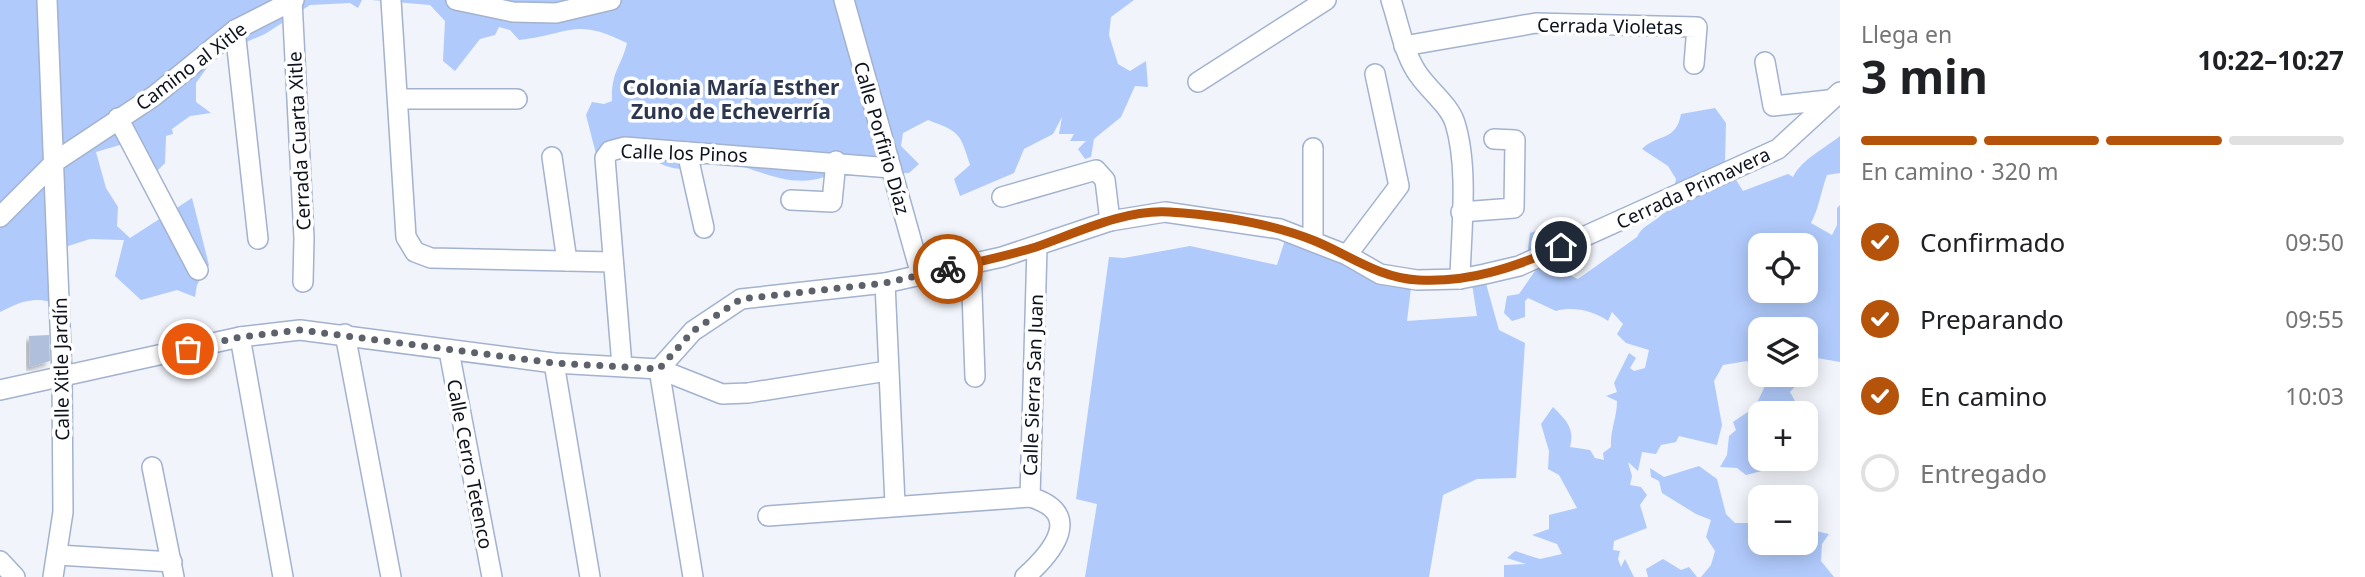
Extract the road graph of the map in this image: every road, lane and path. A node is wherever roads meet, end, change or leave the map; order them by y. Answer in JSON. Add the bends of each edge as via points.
{"nodes":[{"id":1,"x":47,"y":0,"type":"edge"},
{"id":2,"x":293,"y":0,"type":"edge"},
{"id":3,"x":391,"y":0,"type":"edge"},
{"id":4,"x":456,"y":0,"type":"edge"},
{"id":5,"x":611,"y":0,"type":"edge"},
{"id":6,"x":844,"y":0,"type":"edge"},
{"id":7,"x":1326,"y":0,"type":"edge"},
{"id":8,"x":1391,"y":0,"type":"edge"},
{"id":9,"x":234,"y":30,"type":"junction"},
{"id":10,"x":1404,"y":46,"type":"junction"},
{"id":11,"x":1765,"y":62,"type":"dead end"},
{"id":12,"x":1694,"y":64,"type":"dead end"},
{"id":13,"x":1375,"y":74,"type":"dead end"},
{"id":14,"x":1198,"y":82,"type":"dead end"},
{"id":15,"x":1834,"y":96,"type":"edge"},
{"id":16,"x":398,"y":99,"type":"junction"},
{"id":17,"x":517,"y":99,"type":"dead end"},
{"id":18,"x":118,"y":118,"type":"junction"},
{"id":19,"x":1494,"y":139,"type":"dead end"},
{"id":20,"x":1313,"y":148,"type":"dead end"},
{"id":21,"x":687,"y":152,"type":"junction"},
{"id":22,"x":552,"y":157,"type":"dead end"},
{"id":23,"x":56,"y":161,"type":"junction"},
{"id":24,"x":836,"y":161,"type":"junction"},
{"id":25,"x":891,"y":168,"type":"junction"},
{"id":26,"x":1002,"y":197,"type":"dead end"},
{"id":27,"x":791,"y":200,"type":"dead end"},
{"id":28,"x":1461,"y":212,"type":"junction"},
{"id":29,"x":0,"y":217,"type":"edge"},
{"id":30,"x":1110,"y":221,"type":"junction"},
{"id":31,"x":704,"y":228,"type":"dead end"},
{"id":32,"x":258,"y":239,"type":"dead end"},
{"id":33,"x":1313,"y":240,"type":"junction"},
{"id":34,"x":1037,"y":247,"type":"junction"},
{"id":35,"x":1347,"y":255,"type":"junction"},
{"id":36,"x":567,"y":261,"type":"junction"},
{"id":37,"x":613,"y":262,"type":"junction"},
{"id":38,"x":971,"y":264,"type":"junction"},
{"id":39,"x":198,"y":270,"type":"dead end"},
{"id":40,"x":921,"y":275,"type":"junction"},
{"id":41,"x":1460,"y":279,"type":"junction"},
{"id":42,"x":303,"y":282,"type":"dead end"},
{"id":43,"x":885,"y":283,"type":"junction"},
{"id":44,"x":345,"y":334,"type":"junction"},
{"id":45,"x":240,"y":337,"type":"junction"},
{"id":46,"x":449,"y":351,"type":"junction"},
{"id":47,"x":554,"y":363,"type":"junction"},
{"id":48,"x":622,"y":366,"type":"junction"},
{"id":49,"x":659,"y":369,"type":"junction"},
{"id":50,"x":887,"y":371,"type":"junction"},
{"id":51,"x":62,"y":375,"type":"junction"},
{"id":52,"x":975,"y":377,"type":"dead end"},
{"id":53,"x":0,"y":390,"type":"edge"},
{"id":54,"x":152,"y":467,"type":"dead end"},
{"id":55,"x":1030,"y":497,"type":"junction"},
{"id":56,"x":895,"y":504,"type":"junction"},
{"id":57,"x":768,"y":516,"type":"dead end"},
{"id":58,"x":58,"y":555,"type":"junction"},
{"id":59,"x":0,"y":561,"type":"edge"},
{"id":60,"x":173,"y":569,"type":"edge"},
{"id":61,"x":692,"y":575,"type":"edge"},
{"id":62,"x":15,"y":577,"type":"edge"},
{"id":63,"x":53,"y":577,"type":"edge"},
{"id":64,"x":283,"y":577,"type":"edge"},
{"id":65,"x":391,"y":577,"type":"edge"},
{"id":66,"x":492,"y":577,"type":"edge"},
{"id":67,"x":590,"y":577,"type":"edge"},
{"id":68,"x":1025,"y":577,"type":"edge"}],
"edges":[{"from":1,"to":23,"type":"street","name":"Calle Xitle Jardín"},
{"from":2,"to":9,"type":"street","name":"Camino al Xitle"},
{"from":2,"to":42,"type":"street","name":"Cerrada Cuarta Xitle"},
{"from":3,"to":16,"type":"street"},
{"from":4,"to":5,"type":"street","via":[[513,12],[556,13]]},
{"from":6,"to":25,"type":"street","name":"Calle Porfirio Díaz"},
{"from":7,"to":14,"type":"street"},
{"from":8,"to":10,"type":"street"},
{"from":9,"to":18,"type":"street","name":"Camino al Xitle","via":[[190,69]]},
{"from":9,"to":32,"type":"street"},
{"from":10,"to":12,"type":"street","name":"Cerrada Violetas","via":[[1536,23],[1696,27]]},
{"from":10,"to":28,"type":"street","via":[[1416,71],[1455,123],[1461,158]]},
{"from":11,"to":15,"type":"street","via":[[1773,106]]},
{"from":13,"to":35,"type":"street","via":[[1399,186]]},
{"from":15,"to":41,"type":"street","name":"Cerrada Primavera","via":[[1778,149],[1519,266]]},
{"from":16,"to":17,"type":"street"},
{"from":16,"to":36,"type":"street","via":[[406,237],[415,252],[431,258]]},
{"from":18,"to":23,"type":"street","name":"Camino al Xitle"},
{"from":18,"to":39,"type":"street"},
{"from":19,"to":28,"type":"street","via":[[1515,139],[1514,208]]},
{"from":20,"to":33,"type":"street"},
{"from":21,"to":24,"type":"street","name":"Calle los Pinos"},
{"from":21,"to":31,"type":"street"},
{"from":21,"to":37,"type":"street","name":"Calle los Pinos","via":[[617,147],[605,158]]},
{"from":22,"to":36,"type":"street"},
{"from":23,"to":29,"type":"street","name":"Camino al Xitle"},
{"from":23,"to":51,"type":"street","name":"Calle Xitle Jardín"},
{"from":24,"to":25,"type":"street","name":"Calle los Pinos"},
{"from":24,"to":27,"type":"street","via":[[832,202]]},
{"from":25,"to":40,"type":"street","name":"Calle Porfirio Díaz"},
{"from":26,"to":30,"type":"street","via":[[1096,170],[1105,180]]},
{"from":28,"to":41,"type":"street"},
{"from":30,"to":33,"type":"street","name":"Cerrada Primavera","via":[[1165,212],[1280,229]]},
{"from":30,"to":34,"type":"street","name":"Cerrada Primavera"},
{"from":33,"to":35,"type":"street","name":"Cerrada Primavera"},
{"from":34,"to":38,"type":"street","name":"Cerrada Primavera"},
{"from":34,"to":55,"type":"street","name":"Calle Sierra San Juan"},
{"from":35,"to":41,"type":"street","name":"Cerrada Primavera","via":[[1380,274],[1417,280]]},
{"from":36,"to":37,"type":"street"},
{"from":37,"to":48,"type":"street","name":"Calle los Pinos"},
{"from":38,"to":40,"type":"street","name":"Cerrada Primavera"},
{"from":38,"to":52,"type":"street"},
{"from":40,"to":43,"type":"street","name":"Cerrada Primavera"},
{"from":43,"to":49,"type":"street","name":"Cerrada Primavera","via":[[741,299],[693,331]]},
{"from":43,"to":50,"type":"street"},
{"from":44,"to":45,"type":"street","via":[[300,330]]},
{"from":44,"to":46,"type":"street"},
{"from":44,"to":65,"type":"street"},
{"from":45,"to":51,"type":"street"},
{"from":45,"to":64,"type":"street"},
{"from":46,"to":47,"type":"street"},
{"from":46,"to":66,"type":"street","name":"Calle Cerro Tetenco"},
{"from":47,"to":48,"type":"street"},
{"from":47,"to":67,"type":"street"},
{"from":48,"to":49,"type":"street"},
{"from":49,"to":50,"type":"street","via":[[722,394]]},
{"from":49,"to":61,"type":"street"},
{"from":50,"to":56,"type":"street"},
{"from":51,"to":53,"type":"street"},
{"from":51,"to":58,"type":"street","name":"Calle Xitle Jardín","via":[[63,512]]},
{"from":54,"to":60,"type":"street"},
{"from":55,"to":56,"type":"street"},
{"from":55,"to":68,"type":"street","name":"Calle Sierra San Juan","via":[[1048,502],[1061,518],[1052,548]]},
{"from":56,"to":57,"type":"street"},
{"from":58,"to":60,"type":"street"},
{"from":58,"to":63,"type":"street","name":"Calle Xitle Jardín"},
{"from":59,"to":62,"type":"street"}]}
